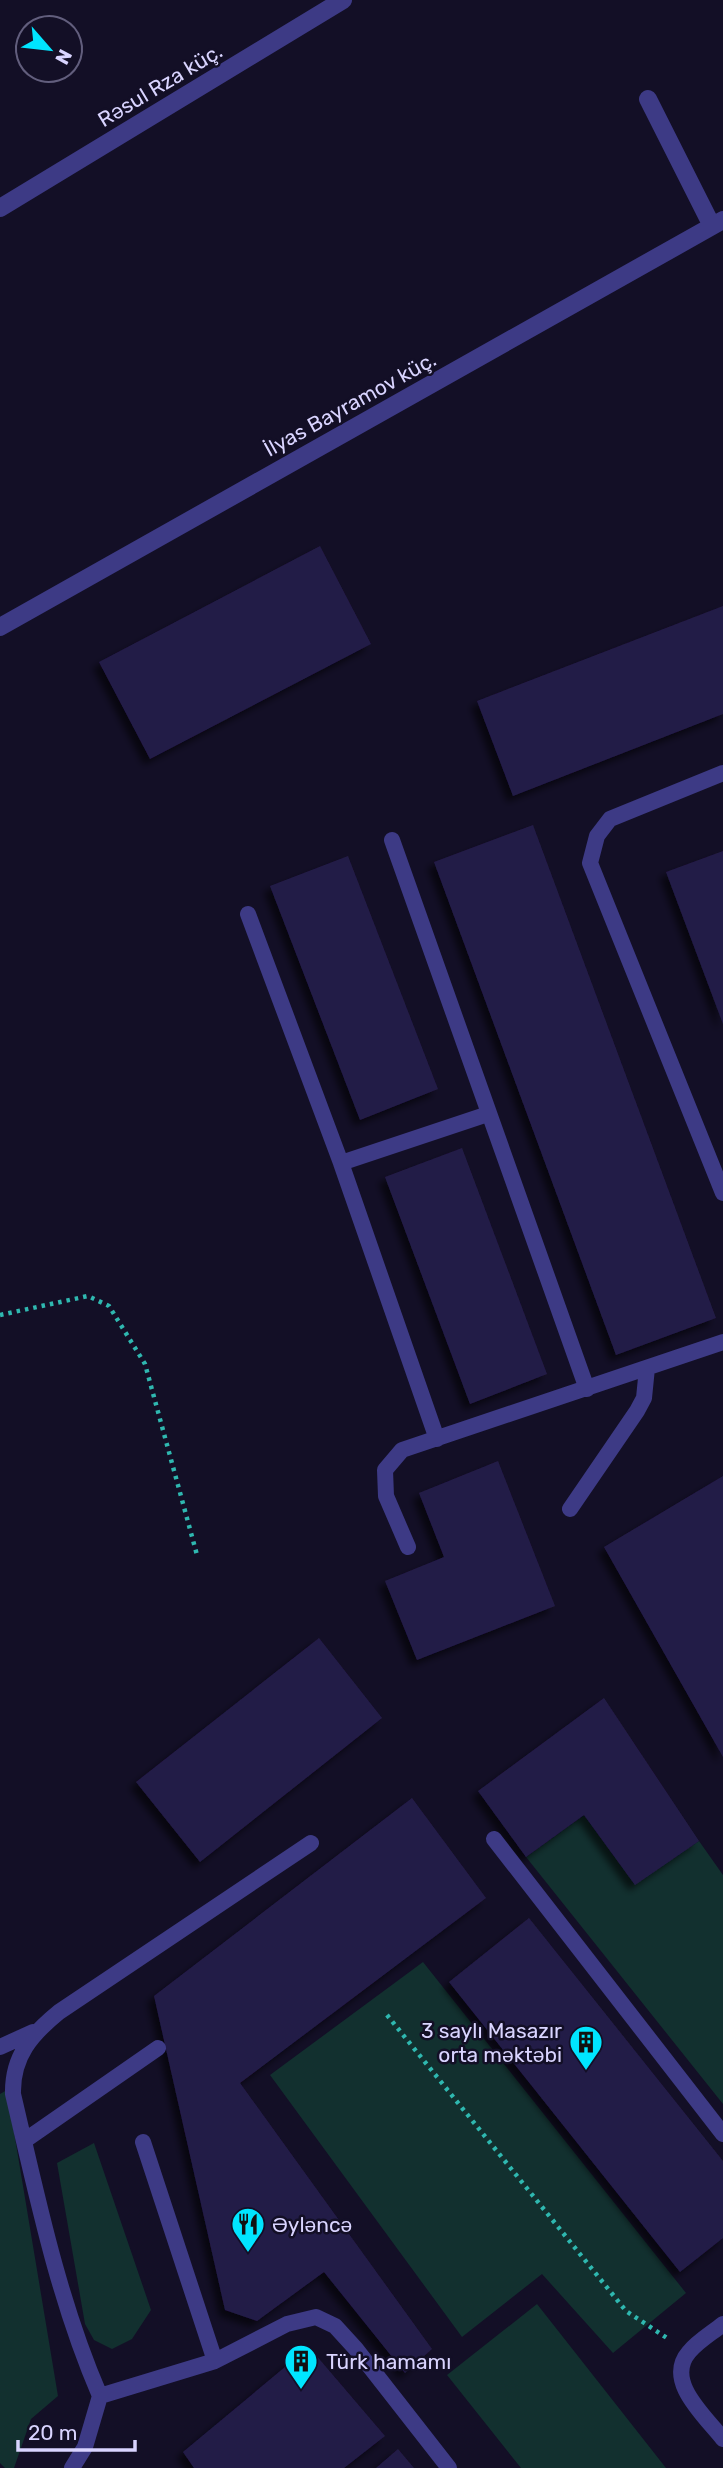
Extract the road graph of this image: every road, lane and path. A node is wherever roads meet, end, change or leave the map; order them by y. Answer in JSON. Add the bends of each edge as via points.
{"nodes":[{"id":1,"x":343,"y":0,"type":"edge"},
{"id":2,"x":648,"y":99,"type":"dead end"},
{"id":3,"x":0,"y":208,"type":"edge"},
{"id":4,"x":718,"y":223,"type":"edge"},
{"id":5,"x":0,"y":627,"type":"edge"},
{"id":6,"x":723,"y":773,"type":"edge"},
{"id":7,"x":392,"y":840,"type":"dead end"},
{"id":8,"x":248,"y":914,"type":"dead end"},
{"id":9,"x":488,"y":1114,"type":"junction"},
{"id":10,"x":341,"y":1163,"type":"junction"},
{"id":11,"x":723,"y":1193,"type":"edge"},
{"id":12,"x":0,"y":1315,"type":"edge"},
{"id":13,"x":723,"y":1342,"type":"edge"},
{"id":14,"x":647,"y":1368,"type":"junction"},
{"id":15,"x":587,"y":1389,"type":"junction"},
{"id":16,"x":437,"y":1439,"type":"junction"},
{"id":17,"x":570,"y":1508,"type":"dead end"},
{"id":18,"x":408,"y":1547,"type":"dead end"},
{"id":19,"x":197,"y":1555,"type":"dead end"},
{"id":20,"x":494,"y":1839,"type":"dead end"},
{"id":21,"x":311,"y":1843,"type":"dead end"},
{"id":22,"x":387,"y":2015,"type":"dead end"},
{"id":23,"x":36,"y":2031,"type":"junction"},
{"id":24,"x":0,"y":2047,"type":"edge"},
{"id":25,"x":158,"y":2048,"type":"dead end"},
{"id":26,"x":723,"y":2134,"type":"edge"},
{"id":27,"x":24,"y":2141,"type":"junction"},
{"id":28,"x":143,"y":2142,"type":"dead end"},
{"id":29,"x":723,"y":2324,"type":"edge"},
{"id":30,"x":689,"y":2352,"type":"junction"},
{"id":31,"x":215,"y":2361,"type":"junction"},
{"id":32,"x":100,"y":2396,"type":"junction"},
{"id":33,"x":723,"y":2439,"type":"edge"},
{"id":34,"x":72,"y":2468,"type":"edge"},
{"id":35,"x":449,"y":2468,"type":"edge"}],
"edges":[{"from":1,"to":3,"type":"street","name":"Rəsul Rza küç."},
{"from":2,"to":4,"type":"street"},
{"from":4,"to":5,"type":"street","name":"İlyas Bayramov küç."},
{"from":6,"to":11,"type":"lane","via":[[610,819],[597,836],[590,863]]},
{"from":7,"to":9,"type":"lane"},
{"from":8,"to":10,"type":"lane"},
{"from":9,"to":10,"type":"lane"},
{"from":9,"to":15,"type":"lane"},
{"from":10,"to":16,"type":"lane"},
{"from":12,"to":19,"type":"path","via":[[88,1297],[109,1306],[145,1364]]},
{"from":13,"to":14,"type":"lane"},
{"from":14,"to":15,"type":"lane"},
{"from":14,"to":17,"type":"lane","via":[[644,1398],[637,1411]]},
{"from":15,"to":16,"type":"lane"},
{"from":16,"to":18,"type":"lane","via":[[402,1450],[384,1470],[386,1496]]},
{"from":20,"to":26,"type":"lane"},
{"from":21,"to":23,"type":"lane"},
{"from":22,"to":30,"type":"path","via":[[626,2311]]},
{"from":23,"to":24,"type":"lane"},
{"from":23,"to":27,"type":"lane","via":[[12,2075]]},
{"from":25,"to":27,"type":"lane"},
{"from":27,"to":32,"type":"lane","via":[[75,2338]]},
{"from":28,"to":31,"type":"lane"},
{"from":29,"to":30,"type":"lane"},
{"from":30,"to":33,"type":"lane","via":[[680,2368],[681,2384]]},
{"from":31,"to":32,"type":"lane"},
{"from":31,"to":35,"type":"lane","via":[[287,2324],[316,2317],[335,2326]]},
{"from":32,"to":34,"type":"lane","via":[[85,2447]]}]}
